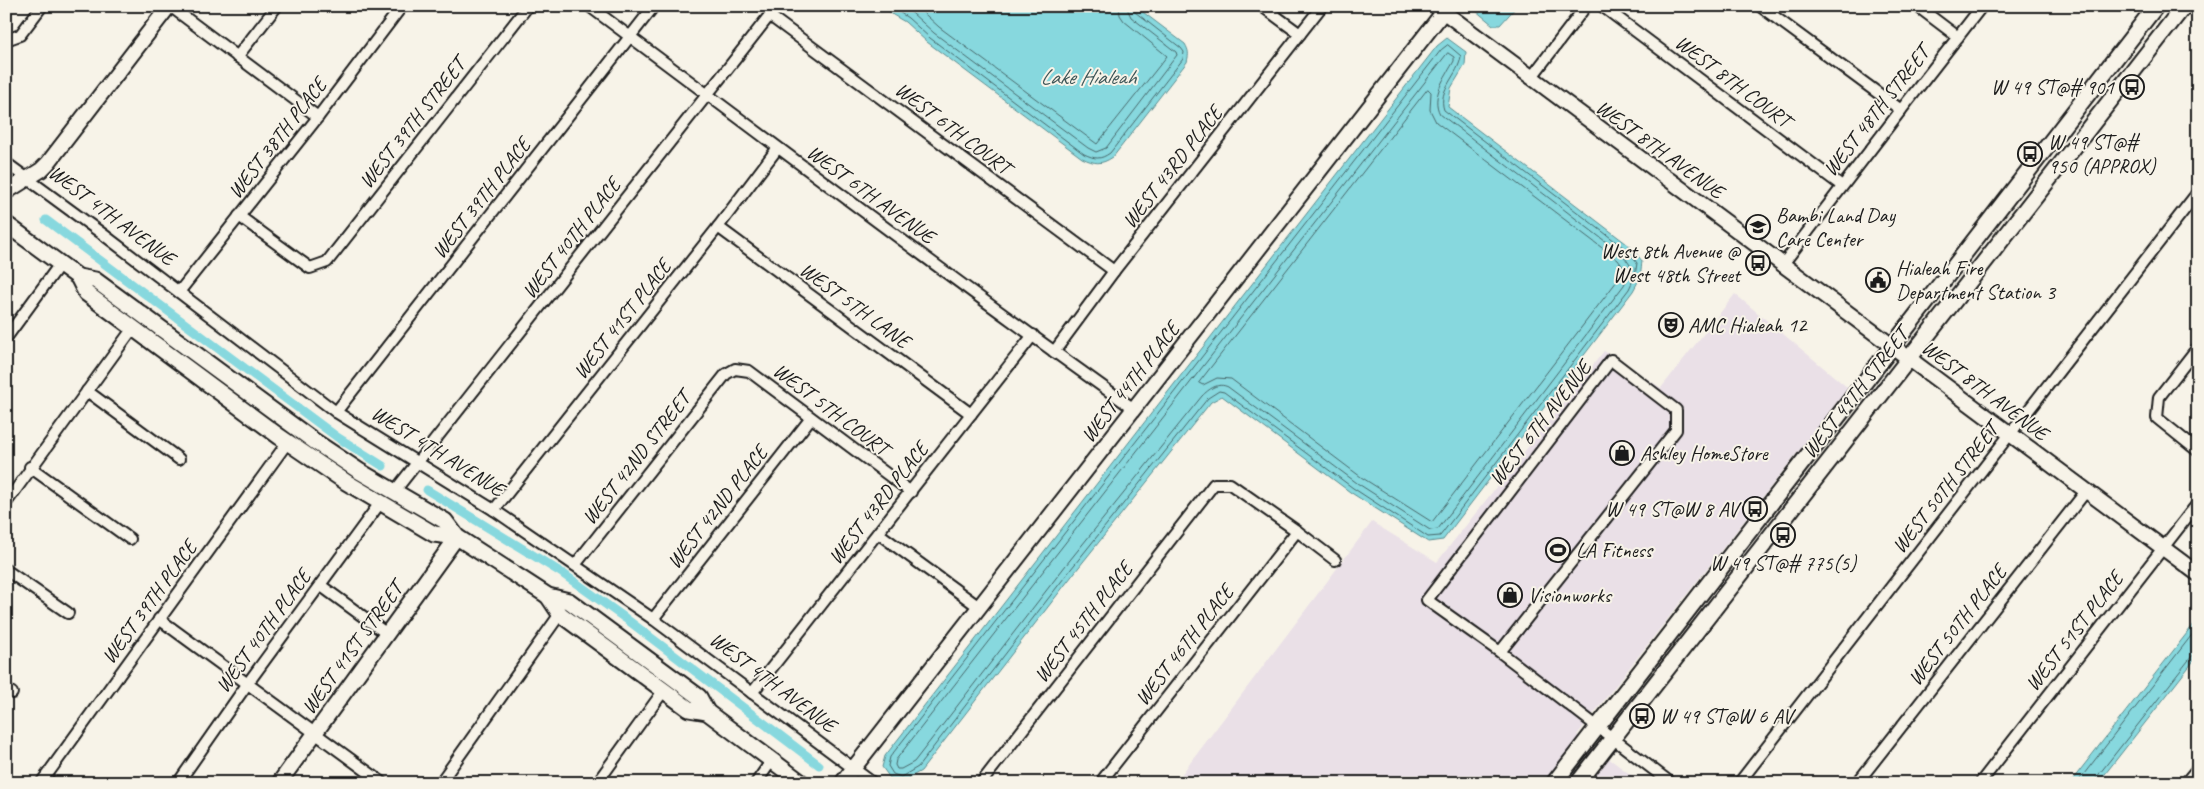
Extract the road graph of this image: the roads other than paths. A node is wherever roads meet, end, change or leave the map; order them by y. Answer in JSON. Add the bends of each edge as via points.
{"nodes":[{"id":1,"x":42,"y":6,"type":"edge"},
{"id":2,"x":169,"y":6,"type":"edge"},
{"id":3,"x":277,"y":6,"type":"edge"},
{"id":4,"x":402,"y":6,"type":"edge"},
{"id":5,"x":528,"y":6,"type":"edge"},
{"id":6,"x":589,"y":6,"type":"edge"},
{"id":7,"x":654,"y":6,"type":"edge"},
{"id":8,"x":777,"y":6,"type":"edge"},
{"id":9,"x":1262,"y":6,"type":"edge"},
{"id":10,"x":1322,"y":6,"type":"edge"},
{"id":11,"x":1586,"y":6,"type":"edge"},
{"id":12,"x":1602,"y":6,"type":"edge"},
{"id":13,"x":1760,"y":6,"type":"edge"},
{"id":14,"x":1917,"y":6,"type":"edge"},
{"id":15,"x":1982,"y":6,"type":"edge"},
{"id":16,"x":2184,"y":6,"type":"edge"},
{"id":17,"x":1443,"y":8,"type":"edge"},
{"id":18,"x":2151,"y":12,"type":"edge"},
{"id":19,"x":770,"y":16,"type":"junction"},
{"id":20,"x":1300,"y":34,"type":"junction"},
{"id":21,"x":1958,"y":36,"type":"junction"},
{"id":22,"x":631,"y":37,"type":"junction"},
{"id":23,"x":6,"y":40,"type":"edge"},
{"id":24,"x":237,"y":57,"type":"junction"},
{"id":25,"x":2133,"y":72,"type":"junction"},
{"id":26,"x":1531,"y":78,"type":"junction"},
{"id":27,"x":708,"y":94,"type":"junction"},
{"id":28,"x":1901,"y":110,"type":"junction"},
{"id":29,"x":2072,"y":114,"type":"junction"},
{"id":30,"x":318,"y":117,"type":"junction"},
{"id":31,"x":2089,"y":128,"type":"junction"},
{"id":32,"x":777,"y":148,"type":"junction"},
{"id":33,"x":6,"y":163,"type":"edge"},
{"id":34,"x":27,"y":179,"type":"junction"},
{"id":35,"x":1842,"y":186,"type":"junction"},
{"id":36,"x":6,"y":192,"type":"edge"},
{"id":37,"x":2198,"y":192,"type":"edge"},
{"id":38,"x":239,"y":216,"type":"junction"},
{"id":39,"x":6,"y":224,"type":"edge"},
{"id":40,"x":718,"y":227,"type":"junction"},
{"id":41,"x":1982,"y":230,"type":"junction"},
{"id":42,"x":60,"y":264,"type":"junction"},
{"id":43,"x":1783,"y":264,"type":"junction"},
{"id":44,"x":1114,"y":271,"type":"junction"},
{"id":45,"x":78,"y":277,"type":"junction"},
{"id":46,"x":179,"y":292,"type":"junction"},
{"id":47,"x":1961,"y":292,"type":"junction"},
{"id":48,"x":155,"y":324,"type":"junction"},
{"id":49,"x":134,"y":328,"type":"junction"},
{"id":50,"x":1033,"y":335,"type":"junction"},
{"id":51,"x":6,"y":338,"type":"edge"},
{"id":52,"x":1893,"y":346,"type":"junction"},
{"id":53,"x":2198,"y":347,"type":"edge"},
{"id":54,"x":1054,"y":352,"type":"junction"},
{"id":55,"x":1909,"y":358,"type":"junction"},
{"id":56,"x":726,"y":374,"type":"joint"},
{"id":57,"x":87,"y":391,"type":"junction"},
{"id":58,"x":1134,"y":409,"type":"junction"},
{"id":59,"x":336,"y":412,"type":"junction"},
{"id":60,"x":971,"y":414,"type":"junction"},
{"id":61,"x":811,"y":418,"type":"junction"},
{"id":62,"x":2011,"y":434,"type":"junction"},
{"id":63,"x":287,"y":443,"type":"junction"},
{"id":64,"x":2198,"y":451,"type":"edge"},
{"id":65,"x":178,"y":459,"type":"dead end"},
{"id":66,"x":417,"y":462,"type":"junction"},
{"id":67,"x":30,"y":467,"type":"junction"},
{"id":68,"x":2086,"y":490,"type":"junction"},
{"id":69,"x":394,"y":492,"type":"junction"},
{"id":70,"x":911,"y":492,"type":"junction"},
{"id":71,"x":1772,"y":501,"type":"junction"},
{"id":72,"x":6,"y":503,"type":"edge"},
{"id":73,"x":380,"y":503,"type":"junction"},
{"id":74,"x":2198,"y":503,"type":"edge"},
{"id":75,"x":494,"y":510,"type":"junction"},
{"id":76,"x":1297,"y":531,"type":"junction"},
{"id":77,"x":878,"y":534,"type":"junction"},
{"id":78,"x":456,"y":537,"type":"junction"},
{"id":79,"x":130,"y":539,"type":"dead end"},
{"id":80,"x":1739,"y":544,"type":"junction"},
{"id":81,"x":2163,"y":547,"type":"junction"},
{"id":82,"x":1754,"y":556,"type":"junction"},
{"id":83,"x":1335,"y":560,"type":"dead end"},
{"id":84,"x":575,"y":565,"type":"junction"},
{"id":85,"x":6,"y":570,"type":"edge"},
{"id":86,"x":2198,"y":574,"type":"edge"},
{"id":87,"x":320,"y":585,"type":"junction"},
{"id":88,"x":548,"y":596,"type":"junction"},
{"id":89,"x":1721,"y":599,"type":"junction"},
{"id":90,"x":979,"y":607,"type":"junction"},
{"id":91,"x":68,"y":613,"type":"dead end"},
{"id":92,"x":560,"y":614,"type":"junction"},
{"id":93,"x":159,"y":619,"type":"junction"},
{"id":94,"x":653,"y":619,"type":"junction"},
{"id":95,"x":387,"y":634,"type":"junction"},
{"id":96,"x":1500,"y":652,"type":"junction"},
{"id":97,"x":248,"y":683,"type":"junction"},
{"id":98,"x":664,"y":690,"type":"junction"},
{"id":99,"x":752,"y":693,"type":"junction"},
{"id":100,"x":707,"y":712,"type":"junction"},
{"id":101,"x":1597,"y":726,"type":"junction"},
{"id":102,"x":315,"y":733,"type":"junction"},
{"id":103,"x":1613,"y":738,"type":"junction"},
{"id":104,"x":772,"y":760,"type":"junction"},
{"id":105,"x":853,"y":768,"type":"junction"},
{"id":106,"x":2198,"y":771,"type":"edge"},
{"id":107,"x":41,"y":783,"type":"edge"},
{"id":108,"x":179,"y":783,"type":"edge"},
{"id":109,"x":279,"y":783,"type":"edge"},
{"id":110,"x":383,"y":783,"type":"edge"},
{"id":111,"x":440,"y":783,"type":"edge"},
{"id":112,"x":597,"y":783,"type":"edge"},
{"id":113,"x":756,"y":783,"type":"edge"},
{"id":114,"x":802,"y":783,"type":"edge"},
{"id":115,"x":842,"y":783,"type":"edge"},
{"id":116,"x":873,"y":783,"type":"edge"},
{"id":117,"x":981,"y":783,"type":"edge"},
{"id":118,"x":1100,"y":783,"type":"edge"},
{"id":119,"x":1554,"y":783,"type":"edge"},
{"id":120,"x":1578,"y":783,"type":"edge"},
{"id":121,"x":1671,"y":783,"type":"edge"},
{"id":122,"x":1739,"y":783,"type":"edge"},
{"id":123,"x":1857,"y":783,"type":"edge"},
{"id":124,"x":1980,"y":783,"type":"edge"},
{"id":125,"x":2188,"y":783,"type":"edge"}],
"edges":[{"from":1,"to":23,"type":"street","via":[[20,34]]},
{"from":2,"to":24,"type":"street"},
{"from":2,"to":34,"type":"street","via":[[53,157]]},
{"from":3,"to":24,"type":"street"},
{"from":4,"to":30,"type":"street","name":"WEST 38TH PLACE"},
{"from":5,"to":38,"type":"street","name":"WEST 39TH STREET","via":[[327,262],[310,268]]},
{"from":6,"to":22,"type":"street","name":"WEST 6TH AVENUE"},
{"from":7,"to":22,"type":"street","name":"WEST 39TH PLACE"},
{"from":8,"to":19,"type":"street","name":"WEST 40TH PLACE"},
{"from":9,"to":20,"type":"street"},
{"from":10,"to":20,"type":"street","name":"WEST 43RD PLACE"},
{"from":11,"to":26,"type":"street"},
{"from":12,"to":35,"type":"street","name":"WEST 8TH COURT"},
{"from":13,"to":28,"type":"street"},
{"from":14,"to":21,"type":"street"},
{"from":15,"to":21,"type":"street","name":"WEST 48TH STREET"},
{"from":16,"to":25,"type":"main road","name":"WEST 49TH STREET"},
{"from":17,"to":26,"type":"street","name":"WEST 8TH AVENUE"},
{"from":17,"to":58,"type":"street","name":"WEST 44TH PLACE"},
{"from":18,"to":25,"type":"main road","via":[[2153,33]]},
{"from":18,"to":29,"type":"main road","name":"WEST 49TH STREET"},
{"from":19,"to":27,"type":"street","name":"WEST 40TH PLACE"},
{"from":19,"to":44,"type":"street","name":"WEST 6TH COURT"},
{"from":20,"to":44,"type":"street","name":"WEST 43RD PLACE"},
{"from":21,"to":28,"type":"street","name":"WEST 48TH STREET"},
{"from":22,"to":27,"type":"street","name":"WEST 6TH AVENUE"},
{"from":22,"to":59,"type":"street","name":"WEST 39TH PLACE"},
{"from":24,"to":30,"type":"street"},
{"from":25,"to":31,"type":"main road","name":"WEST 49TH STREET"},
{"from":26,"to":43,"type":"street","name":"WEST 8TH AVENUE"},
{"from":27,"to":32,"type":"street","name":"WEST 6TH AVENUE"},
{"from":27,"to":66,"type":"street","name":"WEST 40TH PLACE"},
{"from":28,"to":35,"type":"street","name":"WEST 48TH STREET"},
{"from":29,"to":31,"type":"main road"},
{"from":29,"to":41,"type":"main road","name":"WEST 49TH STREET"},
{"from":30,"to":38,"type":"street","name":"WEST 38TH PLACE"},
{"from":31,"to":47,"type":"main road","name":"WEST 49TH STREET"},
{"from":32,"to":40,"type":"street","name":"WEST 41ST PLACE"},
{"from":32,"to":50,"type":"street","name":"WEST 6TH AVENUE"},
{"from":33,"to":34,"type":"street","name":"WEST 4TH AVENUE"},
{"from":34,"to":36,"type":"street"},
{"from":34,"to":46,"type":"street","name":"WEST 4TH AVENUE"},
{"from":35,"to":43,"type":"street","name":"WEST 48TH STREET"},
{"from":37,"to":62,"type":"street","name":"WEST 50TH STREET"},
{"from":38,"to":46,"type":"street","name":"WEST 38TH PLACE"},
{"from":39,"to":42,"type":"main road"},
{"from":40,"to":60,"type":"street","name":"WEST 5TH LANE"},
{"from":40,"to":75,"type":"street","name":"WEST 41ST PLACE"},
{"from":41,"to":47,"type":"main road","via":[[1988,249],[1967,277]]},
{"from":41,"to":52,"type":"main road","name":"WEST 49TH STREET"},
{"from":42,"to":45,"type":"main road"},
{"from":42,"to":51,"type":"street"},
{"from":43,"to":52,"type":"street","name":"WEST 8TH AVENUE"},
{"from":44,"to":54,"type":"street","name":"WEST 43RD PLACE"},
{"from":45,"to":48,"type":"main road","via":[[95,280]]},
{"from":45,"to":49,"type":"main road","via":[[86,293]]},
{"from":46,"to":59,"type":"street","name":"WEST 4TH AVENUE"},
{"from":47,"to":55,"type":"main road","name":"WEST 49TH STREET"},
{"from":48,"to":49,"type":"main road","via":[[145,322]]},
{"from":48,"to":69,"type":"main road","via":[[289,424]]},
{"from":49,"to":57,"type":"street"},
{"from":49,"to":63,"type":"main road"},
{"from":50,"to":54,"type":"street","name":"WEST 6TH AVENUE"},
{"from":50,"to":60,"type":"street","name":"WEST 43RD PLACE"},
{"from":52,"to":55,"type":"street","name":"WEST 8TH AVENUE"},
{"from":52,"to":71,"type":"main road","name":"WEST 49TH STREET"},
{"from":53,"to":64,"type":"street","via":[[2159,397],[2157,418]]},
{"from":54,"to":58,"type":"street","name":"WEST 6TH AVENUE"},
{"from":55,"to":62,"type":"street","name":"WEST 8TH AVENUE"},
{"from":55,"to":82,"type":"main road","name":"WEST 49TH STREET"},
{"from":56,"to":61,"type":"street","name":"WEST 5TH COURT","via":[[735,369],[749,371]]},
{"from":56,"to":84,"type":"street","name":"WEST 42ND STREET"},
{"from":57,"to":65,"type":"street"},
{"from":57,"to":67,"type":"street"},
{"from":58,"to":90,"type":"street","name":"WEST 44TH PLACE"},
{"from":59,"to":66,"type":"street","name":"WEST 4TH AVENUE"},
{"from":60,"to":70,"type":"street","name":"WEST 43RD PLACE"},
{"from":61,"to":70,"type":"street","name":"WEST 5TH COURT"},
{"from":61,"to":94,"type":"street","name":"WEST 42ND PLACE"},
{"from":62,"to":68,"type":"street","name":"WEST 8TH AVENUE"},
{"from":62,"to":122,"type":"street","name":"WEST 50TH STREET"},
{"from":63,"to":73,"type":"main road"},
{"from":63,"to":93,"type":"street","name":"WEST 39TH PLACE"},
{"from":66,"to":69,"type":"street","name":"WEST 40TH PLACE"},
{"from":66,"to":75,"type":"street","name":"WEST 4TH AVENUE"},
{"from":67,"to":72,"type":"street"},
{"from":67,"to":79,"type":"street"},
{"from":68,"to":81,"type":"street","name":"WEST 8TH AVENUE"},
{"from":68,"to":123,"type":"street","name":"WEST 50TH PLACE"},
{"from":69,"to":78,"type":"main road","via":[[445,521]]},
{"from":70,"to":77,"type":"street","name":"WEST 43RD PLACE"},
{"from":71,"to":80,"type":"main road","name":"WEST 49TH STREET"},
{"from":71,"to":82,"type":"main road","via":[[1754,536]]},
{"from":73,"to":78,"type":"main road","via":[[437,536]]},
{"from":73,"to":87,"type":"street","name":"WEST 40TH PLACE"},
{"from":74,"to":81,"type":"street","name":"WEST 51ST PLACE"},
{"from":75,"to":84,"type":"street","name":"WEST 4TH AVENUE"},
{"from":76,"to":83,"type":"street"},
{"from":76,"to":117,"type":"street","name":"WEST 45TH PLACE","via":[[1230,484],[1214,484]]},
{"from":76,"to":118,"type":"street","name":"WEST 46TH PLACE"},
{"from":77,"to":90,"type":"street"},
{"from":77,"to":99,"type":"street","name":"WEST 43RD PLACE"},
{"from":78,"to":88,"type":"main road"},
{"from":78,"to":95,"type":"street","name":"WEST 41ST STREET"},
{"from":80,"to":89,"type":"main road","via":[[1744,561]]},
{"from":80,"to":101,"type":"main road","name":"WEST 49TH STREET"},
{"from":81,"to":86,"type":"street","name":"WEST 8TH AVENUE"},
{"from":81,"to":124,"type":"street","name":"WEST 51ST PLACE"},
{"from":82,"to":89,"type":"main road","name":"WEST 49TH STREET"},
{"from":84,"to":94,"type":"street","name":"WEST 4TH AVENUE"},
{"from":85,"to":91,"type":"street"},
{"from":87,"to":95,"type":"street"},
{"from":87,"to":97,"type":"street","name":"WEST 40TH PLACE"},
{"from":88,"to":92,"type":"main road"},
{"from":88,"to":100,"type":"main road","via":[[569,601],[590,616],[699,697]]},
{"from":89,"to":103,"type":"main road","name":"WEST 49TH STREET"},
{"from":90,"to":105,"type":"street","name":"WEST 44TH PLACE"},
{"from":92,"to":98,"type":"main road"},
{"from":92,"to":111,"type":"street"},
{"from":93,"to":97,"type":"street"},
{"from":93,"to":107,"type":"street","name":"WEST 39TH PLACE"},
{"from":94,"to":99,"type":"street","name":"WEST 4TH AVENUE"},
{"from":95,"to":102,"type":"street","name":"WEST 41ST STREET"},
{"from":96,"to":96,"type":"street","name":"WEST 6TH AVENUE","via":[[1428,600],[1612,360],[1676,410],[1676,430]]},
{"from":96,"to":101,"type":"street","name":"WEST 6TH AVENUE"},
{"from":97,"to":102,"type":"street"},
{"from":97,"to":108,"type":"street","name":"WEST 40TH PLACE"},
{"from":98,"to":100,"type":"main road","via":[[690,709]]},
{"from":98,"to":112,"type":"street"},
{"from":99,"to":105,"type":"street","name":"WEST 4TH AVENUE"},
{"from":100,"to":104,"type":"main road"},
{"from":101,"to":103,"type":"street","name":"WEST 6TH AVENUE"},
{"from":101,"to":119,"type":"main road","name":"WEST 49TH STREET"},
{"from":102,"to":109,"type":"street","name":"WEST 41ST STREET"},
{"from":102,"to":110,"type":"street"},
{"from":103,"to":120,"type":"main road","name":"WEST 49TH STREET"},
{"from":103,"to":121,"type":"street","name":"WEST 6TH AVENUE"},
{"from":104,"to":113,"type":"street"},
{"from":104,"to":114,"type":"main road"},
{"from":105,"to":115,"type":"street","name":"WEST 44TH PLACE"},
{"from":105,"to":116,"type":"street","name":"WEST 4TH AVENUE"},
{"from":106,"to":125,"type":"street"}]}
